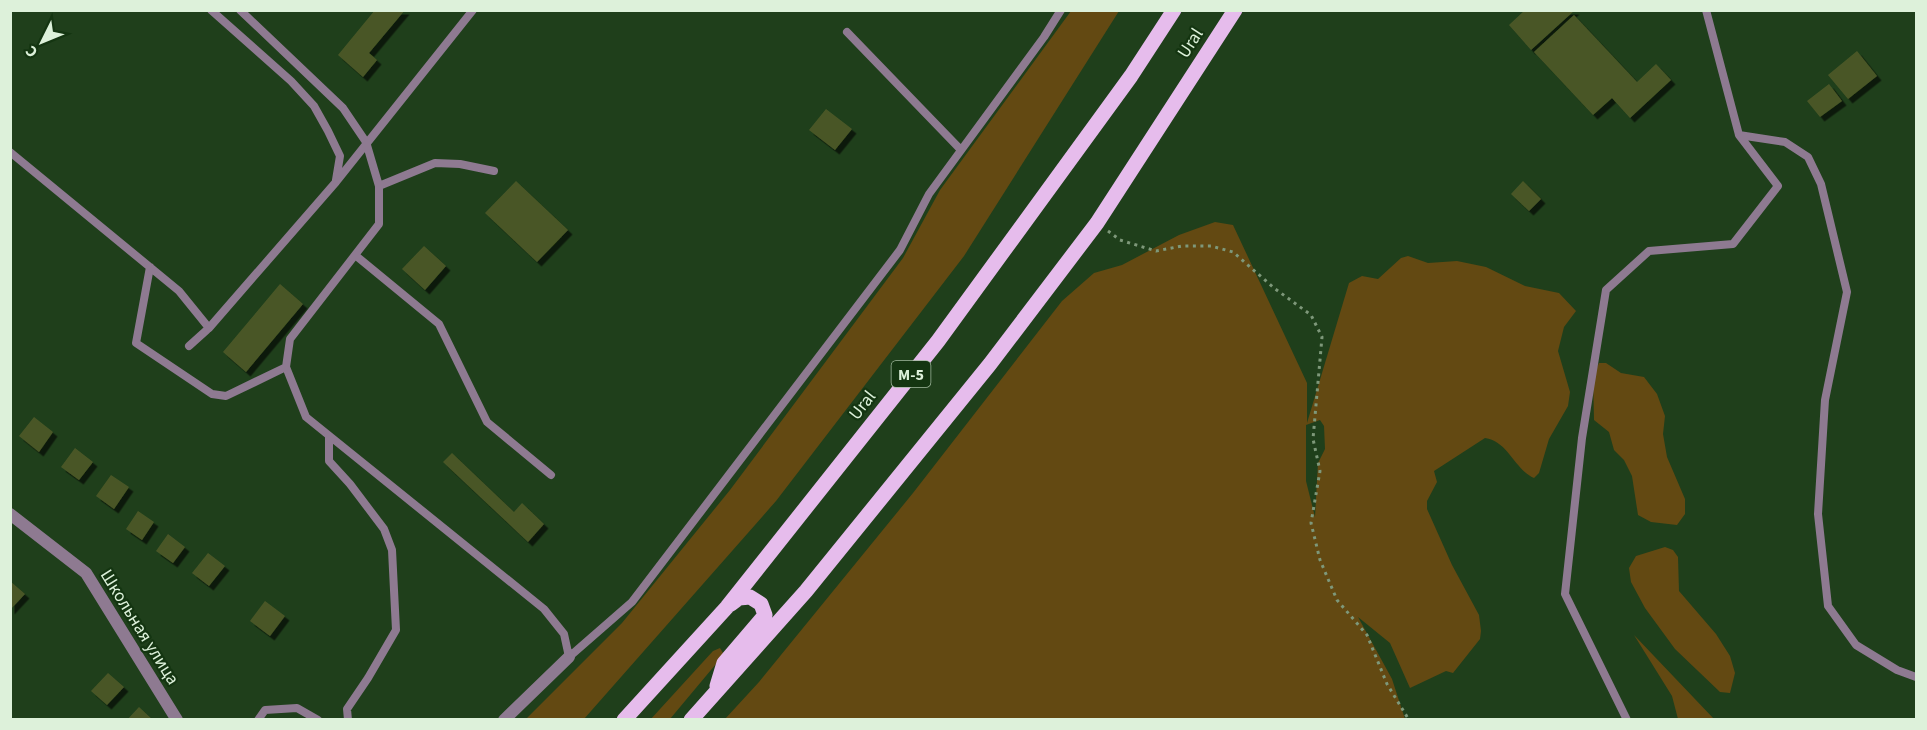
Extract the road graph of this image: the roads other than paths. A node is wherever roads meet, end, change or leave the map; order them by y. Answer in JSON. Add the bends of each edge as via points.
{"nodes":[{"id":1,"x":211,"y":10,"type":"edge"},
{"id":2,"x":240,"y":10,"type":"edge"},
{"id":3,"x":473,"y":10,"type":"edge"},
{"id":4,"x":1062,"y":10,"type":"edge"},
{"id":5,"x":1174,"y":10,"type":"edge"},
{"id":6,"x":1234,"y":10,"type":"edge"},
{"id":7,"x":1706,"y":10,"type":"edge"},
{"id":8,"x":847,"y":32,"type":"dead end"},
{"id":9,"x":1739,"y":135,"type":"junction"},
{"id":10,"x":366,"y":142,"type":"junction"},
{"id":11,"x":961,"y":150,"type":"junction"},
{"id":12,"x":10,"y":152,"type":"edge"},
{"id":13,"x":494,"y":171,"type":"dead end"},
{"id":14,"x":336,"y":182,"type":"junction"},
{"id":15,"x":379,"y":186,"type":"junction"},
{"id":16,"x":355,"y":255,"type":"junction"},
{"id":17,"x":150,"y":267,"type":"junction"},
{"id":18,"x":209,"y":328,"type":"junction"},
{"id":19,"x":189,"y":346,"type":"dead end"},
{"id":20,"x":286,"y":367,"type":"junction"},
{"id":21,"x":329,"y":436,"type":"junction"},
{"id":22,"x":551,"y":475,"type":"dead end"},
{"id":23,"x":10,"y":514,"type":"edge"},
{"id":24,"x":727,"y":607,"type":"junction"},
{"id":25,"x":569,"y":657,"type":"junction"},
{"id":26,"x":1917,"y":677,"type":"edge"},
{"id":27,"x":714,"y":694,"type":"junction"},
{"id":28,"x":177,"y":720,"type":"edge"},
{"id":29,"x":258,"y":720,"type":"edge"},
{"id":30,"x":318,"y":720,"type":"edge"},
{"id":31,"x":348,"y":720,"type":"edge"},
{"id":32,"x":504,"y":720,"type":"edge"},
{"id":33,"x":624,"y":720,"type":"edge"},
{"id":34,"x":691,"y":720,"type":"edge"},
{"id":35,"x":1627,"y":720,"type":"edge"}],
"edges":[{"from":1,"to":14,"type":"lane","via":[[314,105],[340,156]]},
{"from":2,"to":10,"type":"lane","via":[[343,108]]},
{"from":3,"to":10,"type":"lane"},
{"from":4,"to":11,"type":"lane"},
{"from":5,"to":24,"type":"main road","name":"Ural","number":"М-5","via":[[1131,76],[938,341]]},
{"from":6,"to":27,"type":"main road","name":"Ural","via":[[1097,223],[990,364],[813,582]]},
{"from":7,"to":9,"type":"lane"},
{"from":8,"to":11,"type":"lane"},
{"from":9,"to":26,"type":"lane","via":[[1785,142],[1808,157],[1821,184],[1847,292],[1825,400],[1818,514],[1828,606],[1856,645],[1897,670]]},
{"from":9,"to":35,"type":"lane","via":[[1778,186],[1733,244],[1649,252],[1606,290],[1582,438],[1565,594]]},
{"from":10,"to":14,"type":"lane"},
{"from":10,"to":15,"type":"lane"},
{"from":11,"to":25,"type":"lane","via":[[929,194],[900,250],[632,603]]},
{"from":12,"to":17,"type":"lane"},
{"from":13,"to":15,"type":"lane","via":[[435,163]]},
{"from":14,"to":18,"type":"lane"},
{"from":15,"to":16,"type":"lane","via":[[379,224]]},
{"from":16,"to":20,"type":"lane","via":[[290,339]]},
{"from":16,"to":22,"type":"lane","via":[[439,324],[487,422]]},
{"from":17,"to":18,"type":"lane","via":[[179,291]]},
{"from":17,"to":20,"type":"lane","via":[[136,343],[212,393],[226,396]]},
{"from":18,"to":19,"type":"lane"},
{"from":20,"to":21,"type":"lane","via":[[306,417]]},
{"from":21,"to":25,"type":"lane","via":[[544,609],[564,634]]},
{"from":21,"to":31,"type":"lane","via":[[329,461],[384,529],[392,550],[396,630],[347,709]]},
{"from":23,"to":28,"type":"street","name":"Школьная улица","via":[[86,573]]},
{"from":24,"to":27,"type":"main road","via":[[739,598],[750,597],[760,604],[765,615],[724,663]]},
{"from":24,"to":33,"type":"main road","name":"Ural","number":"М-5"},
{"from":25,"to":32,"type":"street"},
{"from":27,"to":34,"type":"main road","name":"Ural"},
{"from":29,"to":30,"type":"lane","via":[[265,710],[297,708]]}]}
